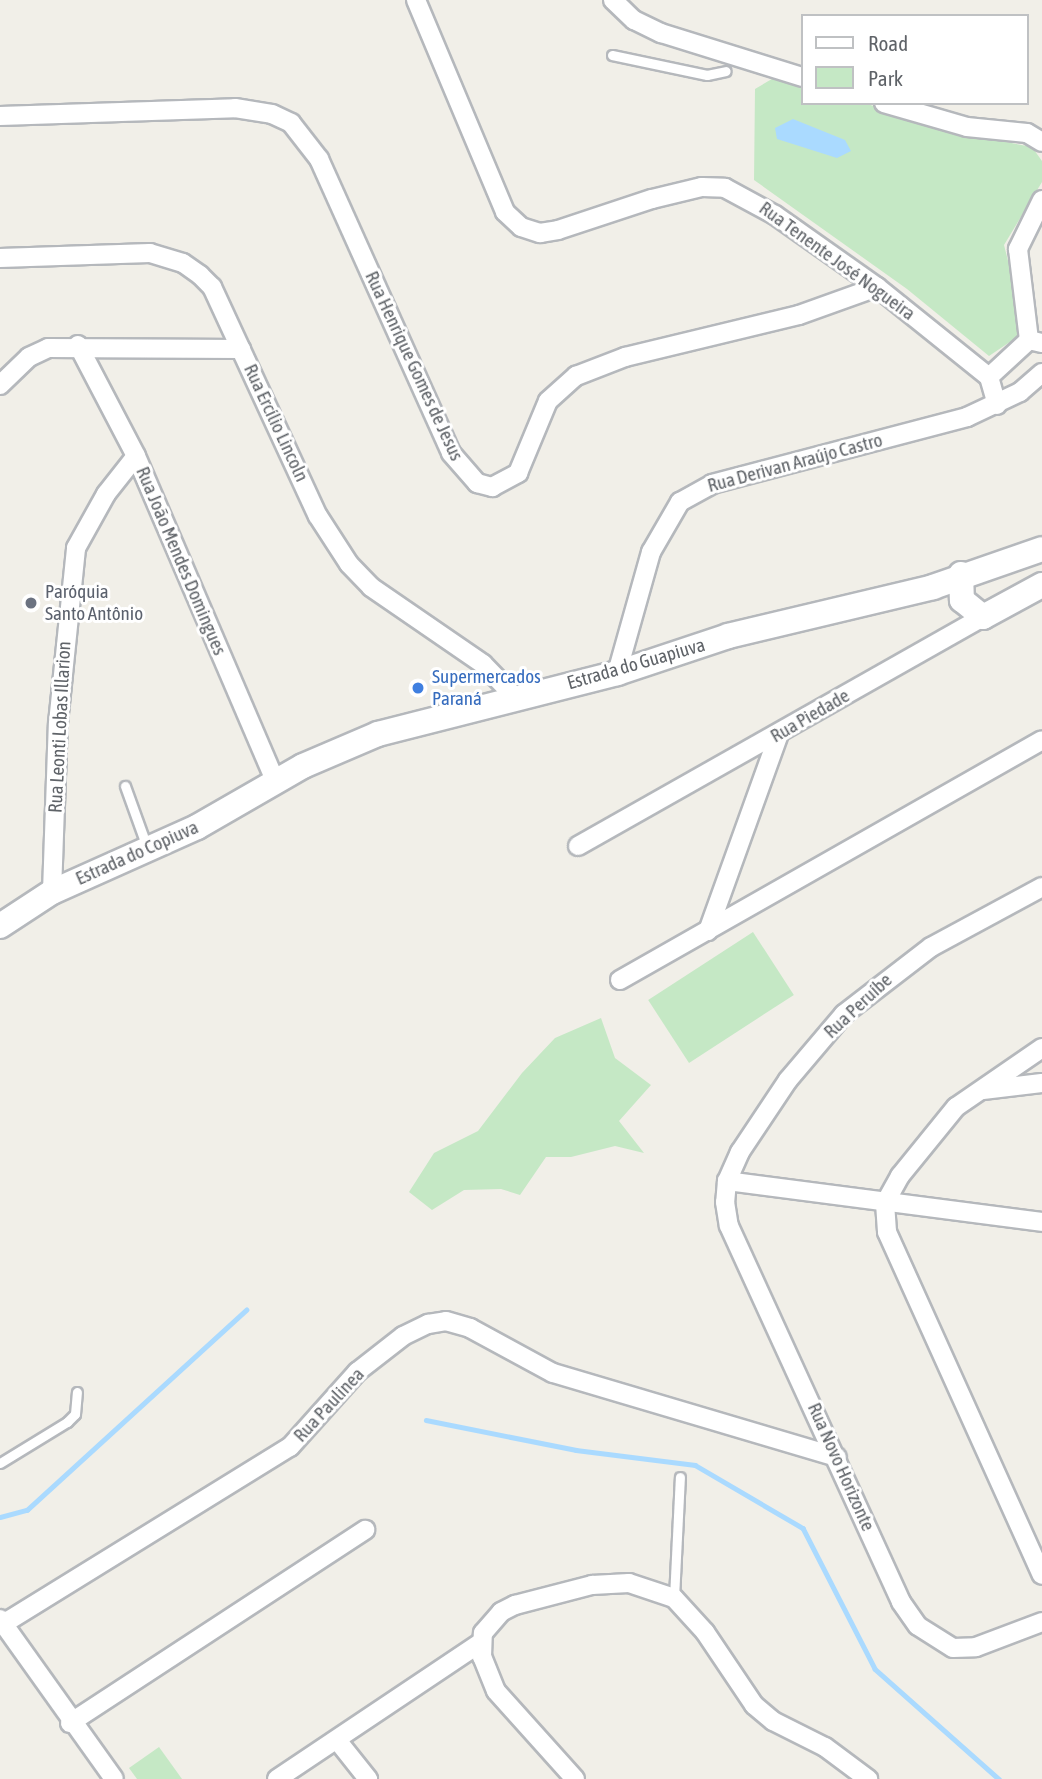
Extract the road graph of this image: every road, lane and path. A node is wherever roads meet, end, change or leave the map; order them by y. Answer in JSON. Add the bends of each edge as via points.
{"nodes":[{"id":1,"x":416,"y":0,"type":"edge"},
{"id":2,"x":613,"y":0,"type":"edge"},
{"id":3,"x":612,"y":55,"type":"dead end"},
{"id":4,"x":726,"y":71,"type":"dead end"},
{"id":5,"x":800,"y":76,"type":"edge"},
{"id":6,"x":891,"y":105,"type":"edge"},
{"id":7,"x":0,"y":116,"type":"edge"},
{"id":8,"x":1042,"y":142,"type":"edge"},
{"id":9,"x":1042,"y":201,"type":"edge"},
{"id":10,"x":0,"y":258,"type":"edge"},
{"id":11,"x":877,"y":287,"type":"junction"},
{"id":12,"x":1035,"y":342,"type":"edge"},
{"id":13,"x":78,"y":345,"type":"junction"},
{"id":14,"x":241,"y":349,"type":"junction"},
{"id":15,"x":1042,"y":373,"type":"edge"},
{"id":16,"x":989,"y":377,"type":"junction"},
{"id":17,"x":0,"y":385,"type":"edge"},
{"id":18,"x":997,"y":404,"type":"junction"},
{"id":19,"x":136,"y":456,"type":"junction"},
{"id":20,"x":1042,"y":549,"type":"edge"},
{"id":21,"x":1003,"y":559,"type":"junction"},
{"id":22,"x":961,"y":573,"type":"junction"},
{"id":23,"x":1042,"y":585,"type":"edge"},
{"id":24,"x":933,"y":587,"type":"junction"},
{"id":25,"x":1016,"y":599,"type":"junction"},
{"id":26,"x":962,"y":600,"type":"junction"},
{"id":27,"x":983,"y":617,"type":"junction"},
{"id":28,"x":617,"y":673,"type":"junction"},
{"id":29,"x":515,"y":696,"type":"junction"},
{"id":30,"x":779,"y":734,"type":"junction"},
{"id":31,"x":1042,"y":740,"type":"edge"},
{"id":32,"x":275,"y":781,"type":"junction"},
{"id":33,"x":125,"y":786,"type":"dead end"},
{"id":34,"x":578,"y":846,"type":"dead end"},
{"id":35,"x":147,"y":849,"type":"junction"},
{"id":36,"x":1042,"y":887,"type":"edge"},
{"id":37,"x":52,"y":892,"type":"junction"},
{"id":38,"x":0,"y":926,"type":"edge"},
{"id":39,"x":708,"y":931,"type":"junction"},
{"id":40,"x":620,"y":980,"type":"dead end"},
{"id":41,"x":1035,"y":1051,"type":"edge"},
{"id":42,"x":1038,"y":1084,"type":"edge"},
{"id":43,"x":977,"y":1092,"type":"junction"},
{"id":44,"x":727,"y":1181,"type":"junction"},
{"id":45,"x":885,"y":1203,"type":"junction"},
{"id":46,"x":1042,"y":1222,"type":"edge"},
{"id":47,"x":77,"y":1392,"type":"dead end"},
{"id":48,"x":837,"y":1457,"type":"junction"},
{"id":49,"x":0,"y":1463,"type":"edge"},
{"id":50,"x":680,"y":1477,"type":"dead end"},
{"id":51,"x":365,"y":1530,"type":"dead end"},
{"id":52,"x":1042,"y":1575,"type":"edge"},
{"id":53,"x":674,"y":1598,"type":"junction"},
{"id":54,"x":2,"y":1621,"type":"edge"},
{"id":55,"x":1042,"y":1622,"type":"edge"},
{"id":56,"x":480,"y":1643,"type":"junction"},
{"id":57,"x":70,"y":1723,"type":"junction"},
{"id":58,"x":337,"y":1740,"type":"junction"},
{"id":59,"x":114,"y":1779,"type":"edge"},
{"id":60,"x":277,"y":1779,"type":"edge"},
{"id":61,"x":368,"y":1779,"type":"edge"},
{"id":62,"x":575,"y":1779,"type":"edge"},
{"id":63,"x":868,"y":1779,"type":"edge"}],
"edges":[{"from":1,"to":11,"type":"street","name":"Rua Tenente José Nogueira","via":[[505,212],[521,227],[540,233],[558,230],[665,195],[725,188],[775,215]]},
{"from":2,"to":5,"type":"street","via":[[634,20],[661,33]]},
{"from":3,"to":4,"type":"lane","via":[[707,75]]},
{"from":6,"to":8,"type":"street","via":[[967,127],[1027,133]]},
{"from":7,"to":11,"type":"street","name":"Rua Henrique Gomes de Jesus","via":[[235,108],[290,123],[319,159],[452,453],[477,483],[492,487],[518,473],[548,401],[576,376],[647,351],[799,316]]},
{"from":9,"to":12,"type":"street","via":[[1018,249]]},
{"from":10,"to":14,"type":"street","name":"Rua Ercílio Lincoln","via":[[150,253],[183,263],[212,287]]},
{"from":11,"to":16,"type":"street","name":"Rua Tenente José Nogueira"},
{"from":12,"to":16,"type":"street"},
{"from":13,"to":14,"type":"street"},
{"from":13,"to":17,"type":"street","via":[[48,348],[29,357]]},
{"from":13,"to":19,"type":"street","name":"Rua João Mendes Domingues"},
{"from":14,"to":29,"type":"street","name":"Rua Ercílio Lincoln","via":[[318,516],[349,564],[371,587],[483,664]]},
{"from":15,"to":18,"type":"street","name":"Rua Derivan Araújo Castro"},
{"from":16,"to":18,"type":"street"},
{"from":18,"to":28,"type":"street","name":"Rua Derivan Araújo Castro","via":[[967,417],[712,484],[680,502],[651,552]]},
{"from":19,"to":32,"type":"street","name":"Rua João Mendes Domingues"},
{"from":19,"to":37,"type":"street","name":"Rua Leonti Lobas Illarion","via":[[106,494],[76,548],[58,723]]},
{"from":20,"to":21,"type":"street","name":"Estrada do Guapiuva"},
{"from":21,"to":22,"type":"street","name":"Estrada do Guapiuva"},
{"from":21,"to":25,"type":"street","via":[[1016,581]]},
{"from":22,"to":24,"type":"street","name":"Estrada do Guapiuva"},
{"from":22,"to":26,"type":"street"},
{"from":23,"to":25,"type":"street","name":"Rua Piedade"},
{"from":24,"to":26,"type":"street"},
{"from":24,"to":28,"type":"street","name":"Estrada do Guapiuva","via":[[728,636]]},
{"from":25,"to":27,"type":"street","name":"Rua Piedade"},
{"from":26,"to":27,"type":"street"},
{"from":27,"to":30,"type":"street","name":"Rua Piedade"},
{"from":28,"to":29,"type":"street","name":"Estrada do Guapiuva"},
{"from":29,"to":32,"type":"street","name":"Estrada do Guapiuva","via":[[378,734]]},
{"from":30,"to":34,"type":"street","name":"Rua Piedade"},
{"from":30,"to":39,"type":"street"},
{"from":31,"to":39,"type":"street"},
{"from":32,"to":35,"type":"street","name":"Estrada do Copiuva","via":[[197,827]]},
{"from":33,"to":35,"type":"lane"},
{"from":35,"to":37,"type":"street","name":"Estrada do Copiuva"},
{"from":36,"to":44,"type":"street","name":"Rua Peruíbe","via":[[931,947],[844,1014],[762,1116]]},
{"from":37,"to":38,"type":"street","name":"Estrada do Copiuva"},
{"from":39,"to":40,"type":"street"},
{"from":41,"to":42,"type":"street"},
{"from":41,"to":43,"type":"street"},
{"from":42,"to":43,"type":"street"},
{"from":43,"to":45,"type":"street","via":[[956,1107],[900,1176]]},
{"from":44,"to":45,"type":"street"},
{"from":44,"to":48,"type":"street","name":"Rua Novo Horizonte","via":[[729,1226]]},
{"from":45,"to":46,"type":"street"},
{"from":45,"to":52,"type":"street","via":[[891,1242]]},
{"from":47,"to":49,"type":"lane","via":[[75,1414],[67,1422]]},
{"from":48,"to":54,"type":"street","name":"Rua Paulinea","via":[[553,1373],[470,1328],[446,1321],[428,1324],[404,1336],[357,1372],[290,1447]]},
{"from":48,"to":55,"type":"street","name":"Rua Novo Horizonte","via":[[901,1602],[918,1626],[953,1648],[976,1647]]},
{"from":50,"to":53,"type":"lane"},
{"from":51,"to":57,"type":"street"},
{"from":53,"to":56,"type":"street","via":[[629,1583],[539,1597],[501,1612]]},
{"from":53,"to":63,"type":"street","via":[[705,1632],[754,1705]]},
{"from":54,"to":57,"type":"street"},
{"from":56,"to":58,"type":"street"},
{"from":56,"to":62,"type":"street","via":[[496,1691]]},
{"from":57,"to":59,"type":"street"},
{"from":58,"to":60,"type":"street"},
{"from":58,"to":61,"type":"street"}]}
